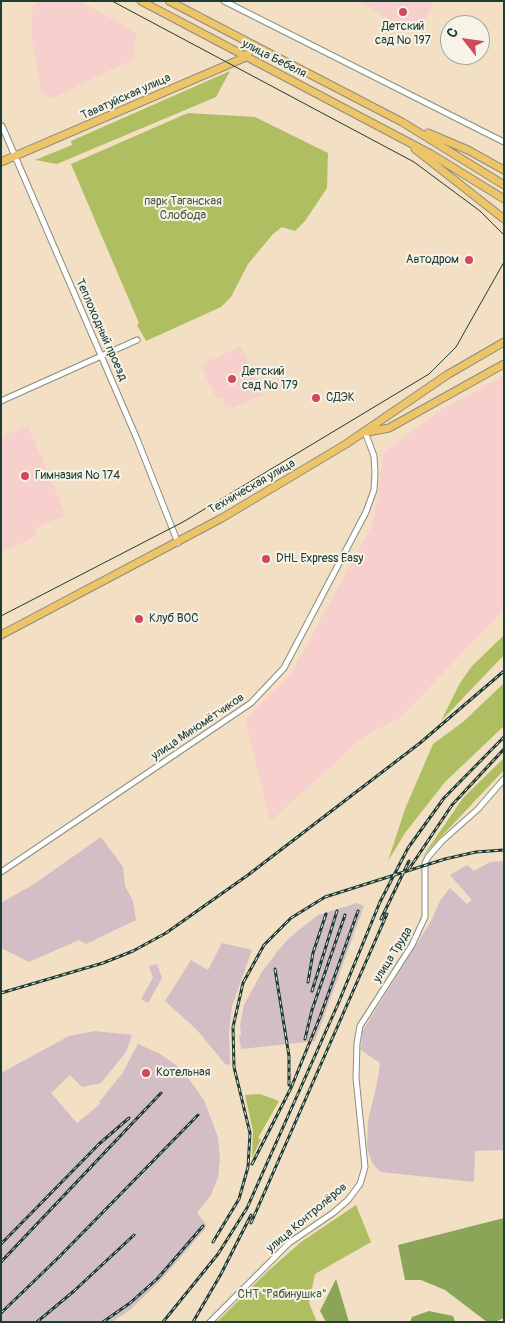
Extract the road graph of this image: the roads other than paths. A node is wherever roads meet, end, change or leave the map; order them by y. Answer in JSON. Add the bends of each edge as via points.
{"nodes":[{"id":1,"x":141,"y":1,"type":"edge"},
{"id":2,"x":169,"y":1,"type":"edge"},
{"id":3,"x":224,"y":1,"type":"edge"},
{"id":4,"x":253,"y":44,"type":"junction"},
{"id":5,"x":246,"y":57,"type":"junction"},
{"id":6,"x":402,"y":122,"type":"junction"},
{"id":7,"x":2,"y":126,"type":"dead end"},
{"id":8,"x":396,"y":136,"type":"junction"},
{"id":9,"x":504,"y":142,"type":"edge"},
{"id":10,"x":14,"y":157,"type":"junction"},
{"id":11,"x":1,"y":162,"type":"edge"},
{"id":12,"x":504,"y":170,"type":"edge"},
{"id":13,"x":504,"y":185,"type":"edge"},
{"id":14,"x":504,"y":199,"type":"edge"},
{"id":15,"x":504,"y":219,"type":"edge"},
{"id":16,"x":137,"y":340,"type":"dead end"},
{"id":17,"x":504,"y":342,"type":"edge"},
{"id":18,"x":101,"y":357,"type":"junction"},
{"id":19,"x":504,"y":364,"type":"edge"},
{"id":20,"x":1,"y":401,"type":"edge"},
{"id":21,"x":365,"y":432,"type":"junction"},
{"id":22,"x":178,"y":543,"type":"junction"},
{"id":23,"x":1,"y":635,"type":"edge"},
{"id":24,"x":504,"y":780,"type":"edge"},
{"id":25,"x":1,"y":872,"type":"edge"},
{"id":26,"x":365,"y":1167,"type":"joint"},
{"id":27,"x":210,"y":1322,"type":"edge"}],
"edges":[{"from":1,"to":5,"type":"main road","name":"улица Бебеля"},
{"from":2,"to":4,"type":"main road","name":"улица Бебеля"},
{"from":3,"to":9,"type":"street"},
{"from":4,"to":5,"type":"main road"},
{"from":4,"to":6,"type":"main road","name":"улица Бебеля"},
{"from":5,"to":8,"type":"main road","name":"улица Бебеля"},
{"from":5,"to":10,"type":"main road","name":"Таватуйская улица"},
{"from":6,"to":12,"type":"main road","name":"улица Бебеля","via":[[468,150]]},
{"from":6,"to":13,"type":"main road","name":"улица Бебеля"},
{"from":7,"to":10,"type":"street","name":"Теплоходный проезд"},
{"from":8,"to":14,"type":"main road","name":"улица Бебеля"},
{"from":8,"to":15,"type":"main road","name":"улица Бебеля"},
{"from":10,"to":11,"type":"main road","name":"Таватуйская улица"},
{"from":10,"to":18,"type":"street","name":"Теплоходный проезд"},
{"from":16,"to":18,"type":"street"},
{"from":17,"to":21,"type":"main road","name":"Техническая улица","via":[[447,375]]},
{"from":18,"to":20,"type":"street"},
{"from":18,"to":22,"type":"street","name":"Теплоходный проезд","via":[[138,439]]},
{"from":19,"to":21,"type":"main road","via":[[390,428]]},
{"from":21,"to":22,"type":"main road","name":"Техническая улица"},
{"from":21,"to":25,"type":"street","name":"улица Миномётчиков","via":[[374,456],[374,490],[366,512],[284,668],[251,704]]},
{"from":22,"to":23,"type":"main road","name":"Техническая улица"},
{"from":24,"to":26,"type":"street","name":"улица Труда","via":[[478,810],[442,841],[425,863],[425,917],[412,945],[360,1026],[356,1078]]},
{"from":26,"to":27,"type":"street","name":"улица Контролёров","via":[[360,1184],[348,1200],[289,1243]]}]}
